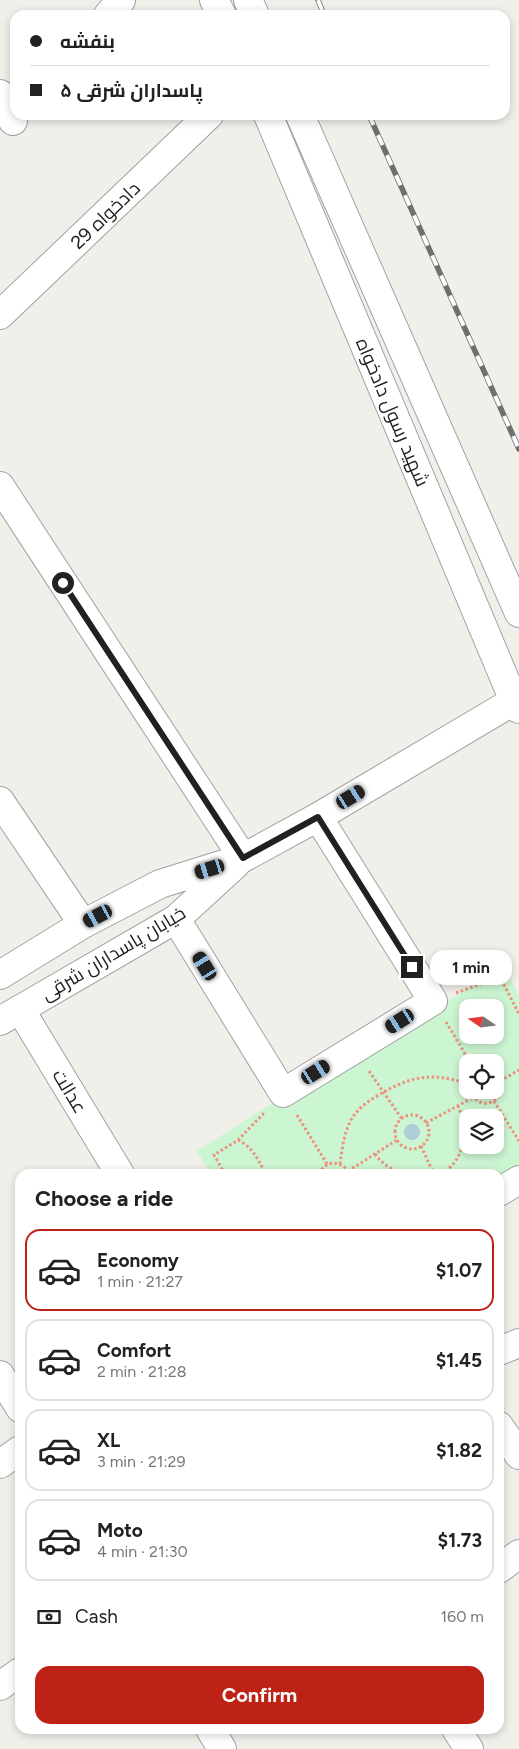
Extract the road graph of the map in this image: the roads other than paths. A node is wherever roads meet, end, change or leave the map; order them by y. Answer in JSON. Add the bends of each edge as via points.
{"nodes":[{"id":1,"x":121,"y":0,"type":"edge"},
{"id":2,"x":112,"y":10,"type":"edge"},
{"id":3,"x":0,"y":94,"type":"edge"},
{"id":4,"x":204,"y":120,"type":"edge"},
{"id":5,"x":270,"y":120,"type":"edge"},
{"id":6,"x":302,"y":120,"type":"edge"},
{"id":7,"x":10,"y":124,"type":"edge"},
{"id":8,"x":0,"y":316,"type":"edge"},
{"id":9,"x":0,"y":486,"type":"edge"},
{"id":10,"x":519,"y":613,"type":"edge"},
{"id":11,"x":517,"y":703,"type":"edge"},
{"id":12,"x":0,"y":801,"type":"edge"},
{"id":13,"x":318,"y":817,"type":"junction"},
{"id":14,"x":243,"y":858,"type":"junction"},
{"id":15,"x":176,"y":919,"type":"junction"},
{"id":16,"x":83,"y":924,"type":"junction"},
{"id":17,"x":0,"y":975,"type":"edge"},
{"id":18,"x":10,"y":1015,"type":"edge"},
{"id":19,"x":117,"y":1169,"type":"edge"},
{"id":20,"x":519,"y":1180,"type":"edge"},
{"id":21,"x":504,"y":1189,"type":"edge"},
{"id":22,"x":519,"y":1343,"type":"edge"},
{"id":23,"x":504,"y":1349,"type":"edge"},
{"id":24,"x":0,"y":1375,"type":"edge"},
{"id":25,"x":15,"y":1400,"type":"edge"},
{"id":26,"x":504,"y":1433,"type":"edge"},
{"id":27,"x":15,"y":1454,"type":"edge"},
{"id":28,"x":519,"y":1455,"type":"edge"},
{"id":29,"x":0,"y":1464,"type":"edge"},
{"id":30,"x":519,"y":1554,"type":"edge"},
{"id":31,"x":504,"y":1564,"type":"edge"},
{"id":32,"x":15,"y":1676,"type":"edge"},
{"id":33,"x":0,"y":1686,"type":"edge"},
{"id":34,"x":459,"y":1734,"type":"edge"},
{"id":35,"x":468,"y":1749,"type":"edge"}],
"edges":[{"from":1,"to":2,"type":"street"},
{"from":3,"to":7,"type":"street"},
{"from":4,"to":8,"type":"street","name":"دادخواه 29"},
{"from":5,"to":11,"type":"street","name":"شهید رسول دادخواه"},
{"from":6,"to":10,"type":"street","name":"شهید رسول دادخواه"},
{"from":9,"to":14,"type":"street"},
{"from":11,"to":13,"type":"street","name":"خیابان پاسداران شرقی"},
{"from":12,"to":16,"type":"street"},
{"from":13,"to":14,"type":"street","name":"خیابان پاسداران شرقی"},
{"from":13,"to":15,"type":"street","via":[[433,1000],[283,1093]]},
{"from":14,"to":15,"type":"street","name":"خیابان پاسداران شرقی"},
{"from":14,"to":16,"type":"street","name":"خیابان پاسداران شرقی","via":[[160,884]]},
{"from":15,"to":18,"type":"street","name":"خیابان پاسداران شرقی"},
{"from":16,"to":17,"type":"street","name":"خیابان پاسداران شرقی"},
{"from":18,"to":19,"type":"street","name":"عدالت"},
{"from":20,"to":21,"type":"street"},
{"from":22,"to":23,"type":"street"},
{"from":24,"to":25,"type":"street"},
{"from":26,"to":28,"type":"street"},
{"from":27,"to":29,"type":"street"},
{"from":30,"to":31,"type":"street"},
{"from":32,"to":33,"type":"street"},
{"from":34,"to":35,"type":"street"}]}
